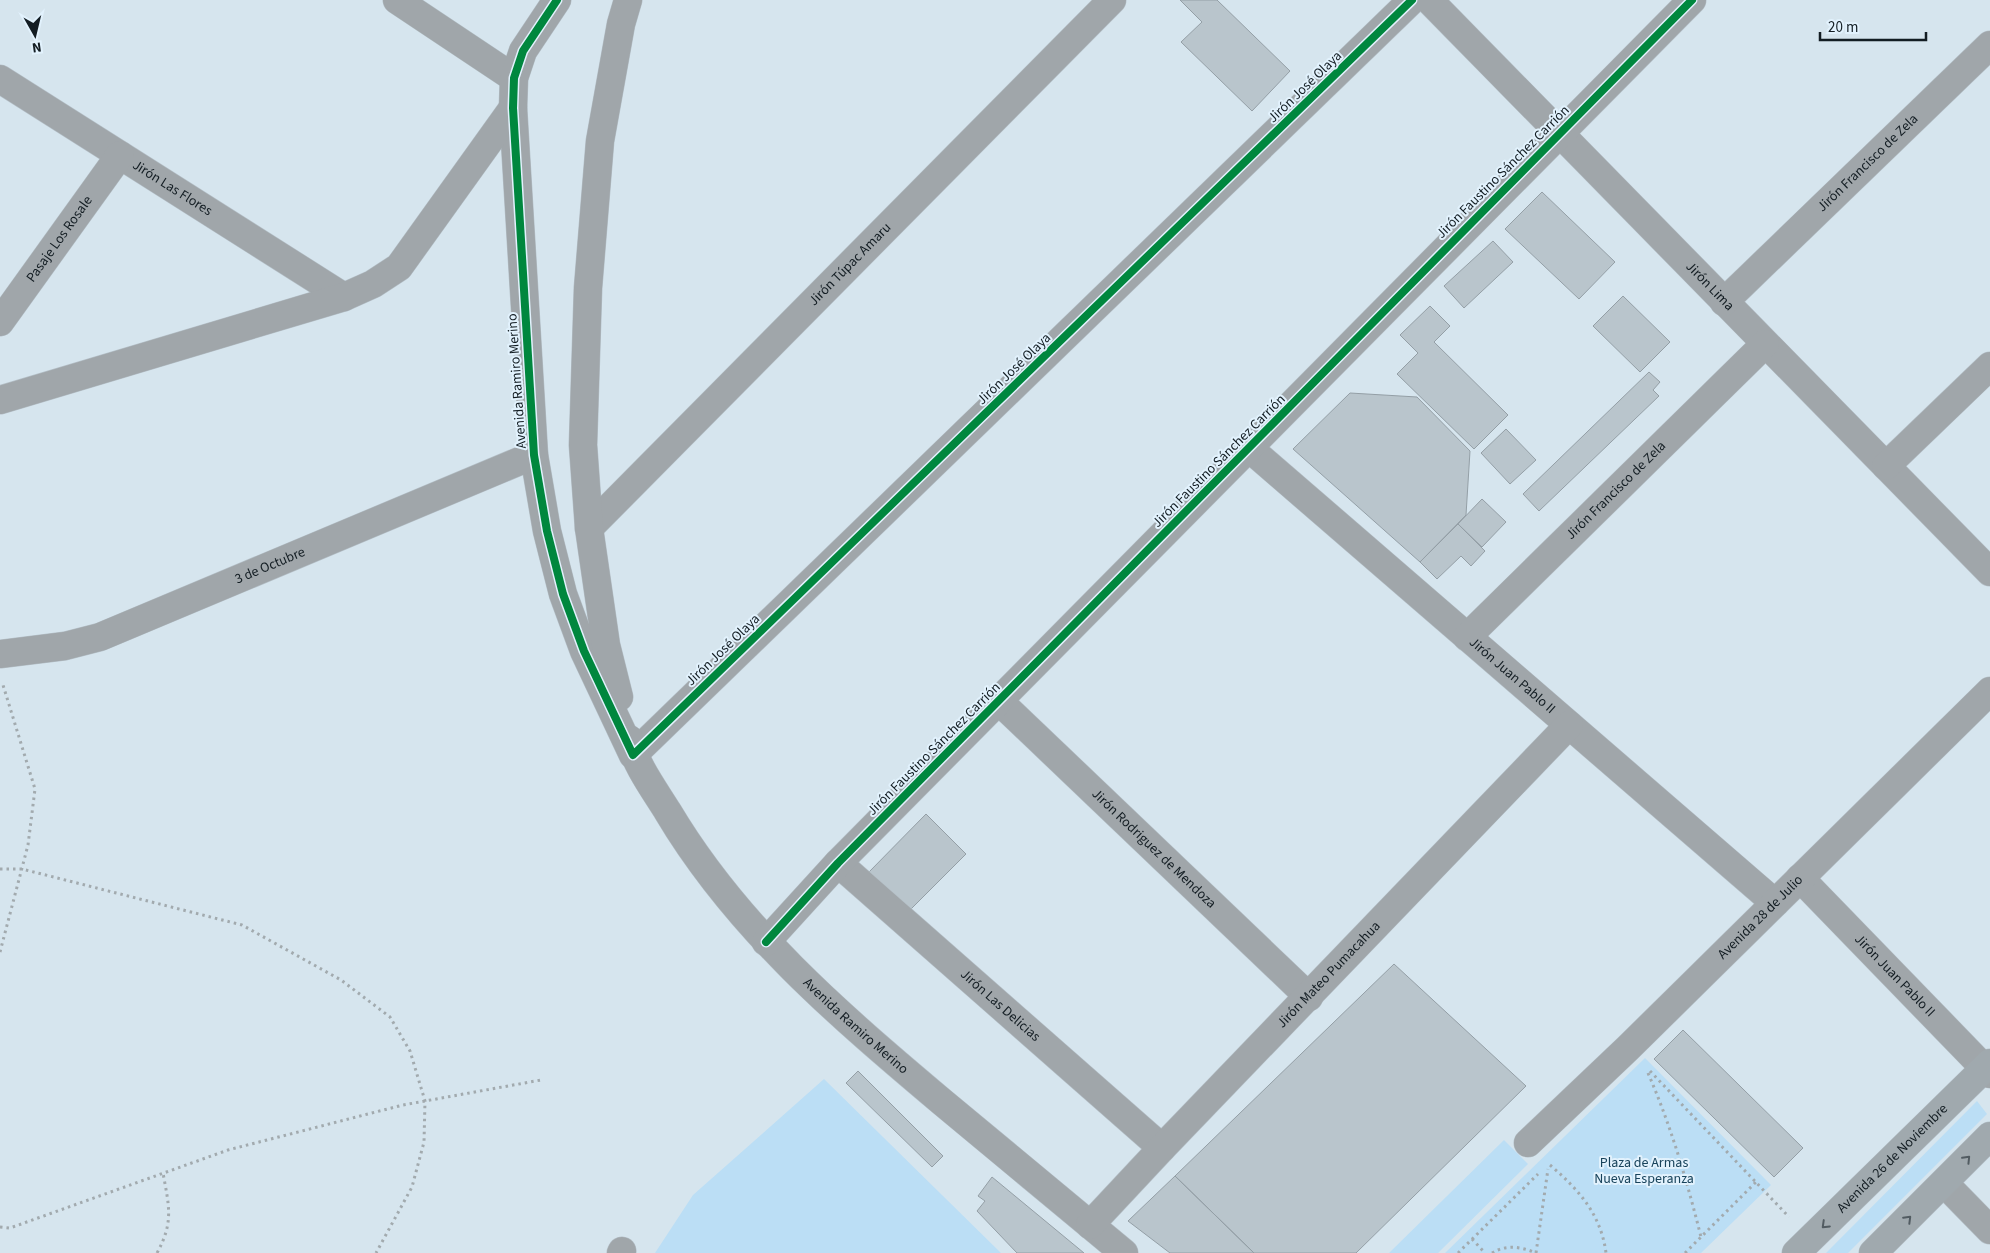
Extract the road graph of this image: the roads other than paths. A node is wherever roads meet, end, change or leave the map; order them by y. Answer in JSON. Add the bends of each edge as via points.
{"nodes":[{"id":1,"x":397,"y":0,"type":"edge"},
{"id":2,"x":557,"y":0,"type":"edge"},
{"id":3,"x":628,"y":0,"type":"edge"},
{"id":4,"x":1112,"y":0,"type":"edge"},
{"id":5,"x":1412,"y":0,"type":"edge"},
{"id":6,"x":1429,"y":0,"type":"edge"},
{"id":7,"x":1692,"y":0,"type":"edge"},
{"id":8,"x":1990,"y":45,"type":"edge"},
{"id":9,"x":514,"y":78,"type":"junction"},
{"id":10,"x":0,"y":79,"type":"edge"},
{"id":11,"x":513,"y":108,"type":"junction"},
{"id":12,"x":1560,"y":133,"type":"junction"},
{"id":13,"x":120,"y":155,"type":"junction"},
{"id":14,"x":344,"y":297,"type":"junction"},
{"id":15,"x":1724,"y":302,"type":"junction"},
{"id":16,"x":0,"y":322,"type":"edge"},
{"id":17,"x":1765,"y":344,"type":"junction"},
{"id":18,"x":1990,"y":366,"type":"edge"},
{"id":19,"x":0,"y":400,"type":"edge"},
{"id":20,"x":1249,"y":448,"type":"junction"},
{"id":21,"x":534,"y":455,"type":"junction"},
{"id":22,"x":1886,"y":466,"type":"junction"},
{"id":23,"x":589,"y":528,"type":"junction"},
{"id":24,"x":1990,"y":572,"type":"edge"},
{"id":25,"x":1467,"y":637,"type":"junction"},
{"id":26,"x":0,"y":654,"type":"edge"},
{"id":27,"x":1990,"y":691,"type":"edge"},
{"id":28,"x":999,"y":701,"type":"junction"},
{"id":29,"x":1569,"y":725,"type":"junction"},
{"id":30,"x":633,"y":755,"type":"junction"},
{"id":31,"x":838,"y":864,"type":"junction"},
{"id":32,"x":1800,"y":878,"type":"junction"},
{"id":33,"x":1775,"y":903,"type":"junction"},
{"id":34,"x":766,"y":942,"type":"junction"},
{"id":35,"x":1309,"y":997,"type":"junction"},
{"id":36,"x":1988,"y":1069,"type":"edge"},
{"id":37,"x":1990,"y":1136,"type":"edge"},
{"id":38,"x":1528,"y":1143,"type":"dead end"},
{"id":39,"x":1162,"y":1148,"type":"junction"},
{"id":40,"x":1944,"y":1183,"type":"junction"},
{"id":41,"x":1090,"y":1225,"type":"junction"},
{"id":42,"x":1990,"y":1230,"type":"edge"},
{"id":43,"x":1803,"y":1246,"type":"edge"},
{"id":44,"x":1124,"y":1253,"type":"edge"},
{"id":45,"x":1873,"y":1253,"type":"edge"}],
"edges":[{"from":1,"to":9,"type":"street"},
{"from":2,"to":9,"type":"street","name":"Avenida Ramiro Merino","via":[[523,52]]},
{"from":3,"to":23,"type":"street","name":"Avenida Ramiro Merino","via":[[600,141],[588,288],[583,445]]},
{"from":4,"to":23,"type":"street","name":"Jirón Túpac Amaru"},
{"from":5,"to":30,"type":"street","name":"Jirón José Olaya"},
{"from":6,"to":12,"type":"street","name":"Jirón Lima"},
{"from":7,"to":12,"type":"street","name":"Jirón Faustino Sánchez Carrión"},
{"from":8,"to":15,"type":"street","name":"Jirón Francisco de Zela"},
{"from":9,"to":11,"type":"street","name":"Avenida Ramiro Merino"},
{"from":10,"to":13,"type":"street","name":"Jirón Las Flores"},
{"from":11,"to":14,"type":"street","via":[[399,267]]},
{"from":11,"to":21,"type":"street","name":"Avenida Ramiro Merino"},
{"from":12,"to":15,"type":"street","name":"Jirón Lima"},
{"from":12,"to":20,"type":"street","name":"Jirón Faustino Sánchez Carrión"},
{"from":13,"to":14,"type":"street","name":"Jirón Las Flores"},
{"from":13,"to":16,"type":"street","name":"Pasaje Los Rosale"},
{"from":14,"to":19,"type":"street"},
{"from":15,"to":17,"type":"street","name":"Jirón Lima"},
{"from":17,"to":22,"type":"street","name":"Jirón Lima"},
{"from":17,"to":25,"type":"street","name":"Jirón Francisco de Zela"},
{"from":18,"to":22,"type":"street"},
{"from":20,"to":25,"type":"street","name":"Jirón Juan Pablo II"},
{"from":20,"to":28,"type":"street","name":"Jirón Faustino Sánchez Carrión"},
{"from":21,"to":26,"type":"street","name":"3 de Octubre","via":[[100,637],[65,646]]},
{"from":21,"to":30,"type":"street","name":"Avenida Ramiro Merino","via":[[547,531],[563,594],[584,651]]},
{"from":22,"to":24,"type":"street","name":"Jirón Lima"},
{"from":23,"to":30,"type":"street","name":"Avenida Ramiro Merino","via":[[606,645]]},
{"from":25,"to":29,"type":"street","name":"Jirón Juan Pablo II"},
{"from":27,"to":32,"type":"street","name":"Avenida 28 de Julio"},
{"from":28,"to":31,"type":"street","name":"Jirón Faustino Sánchez Carrión"},
{"from":28,"to":35,"type":"street","name":"Jirón Rodriguez de Mendoza"},
{"from":29,"to":33,"type":"street","name":"Jirón Juan Pablo II"},
{"from":29,"to":35,"type":"street","name":"Jirón Mateo Pumacahua"},
{"from":30,"to":34,"type":"street","name":"Avenida Ramiro Merino","via":[[682,836],[724,894]]},
{"from":31,"to":34,"type":"street","name":"Jirón Faustino Sánchez Carrión"},
{"from":31,"to":39,"type":"street","name":"Jirón Las Delicias"},
{"from":32,"to":33,"type":"street","name":"Avenida 28 de Julio"},
{"from":32,"to":36,"type":"street","name":"Jirón Juan Pablo II"},
{"from":33,"to":38,"type":"street","name":"Avenida 28 de Julio"},
{"from":34,"to":41,"type":"street","name":"Avenida Ramiro Merino","via":[[854,1028]]},
{"from":35,"to":39,"type":"street","name":"Jirón Mateo Pumacahua"},
{"from":36,"to":43,"type":"main road","name":"Avenida 26 de Noviembre","one_way":true},
{"from":40,"to":37,"type":"main road","one_way":true},
{"from":39,"to":41,"type":"street","name":"Jirón Mateo Pumacahua"},
{"from":40,"to":42,"type":"street"},
{"from":45,"to":40,"type":"main road","one_way":true},
{"from":41,"to":44,"type":"street","name":"Avenida Ramiro Merino"}]}
